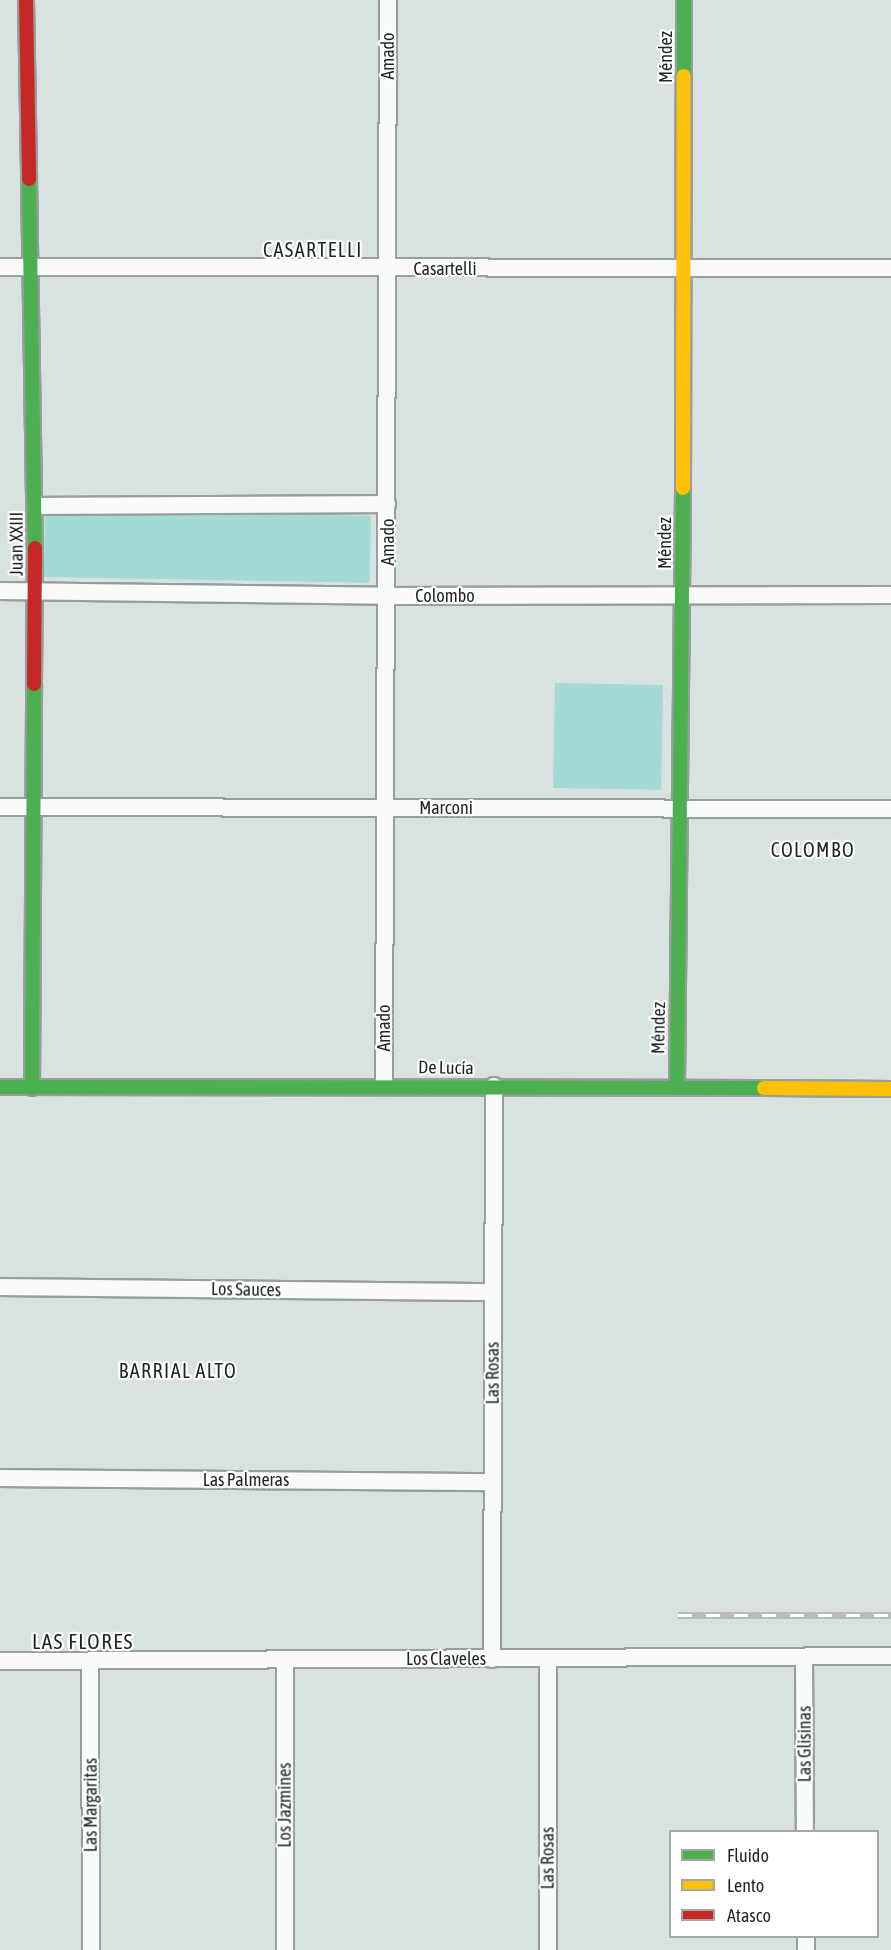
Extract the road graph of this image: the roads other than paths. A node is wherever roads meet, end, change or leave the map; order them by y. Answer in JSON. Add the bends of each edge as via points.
{"nodes":[{"id":1,"x":26,"y":0,"type":"edge"},
{"id":2,"x":388,"y":0,"type":"edge"},
{"id":3,"x":684,"y":0,"type":"edge"},
{"id":4,"x":0,"y":267,"type":"edge"},
{"id":5,"x":29,"y":267,"type":"junction"},
{"id":6,"x":684,"y":268,"type":"junction"},
{"id":7,"x":891,"y":268,"type":"edge"},
{"id":8,"x":387,"y":270,"type":"junction"},
{"id":9,"x":387,"y":504,"type":"junction"},
{"id":10,"x":35,"y":506,"type":"junction"},
{"id":11,"x":0,"y":591,"type":"edge"},
{"id":12,"x":35,"y":592,"type":"junction"},
{"id":13,"x":891,"y":595,"type":"edge"},
{"id":14,"x":388,"y":596,"type":"junction"},
{"id":15,"x":683,"y":597,"type":"junction"},
{"id":16,"x":0,"y":807,"type":"edge"},
{"id":17,"x":34,"y":807,"type":"junction"},
{"id":18,"x":386,"y":808,"type":"junction"},
{"id":19,"x":680,"y":808,"type":"junction"},
{"id":20,"x":891,"y":809,"type":"edge"},
{"id":21,"x":384,"y":1085,"type":"junction"},
{"id":22,"x":677,"y":1085,"type":"junction"},
{"id":23,"x":494,"y":1086,"type":"junction"},
{"id":24,"x":0,"y":1088,"type":"edge"},
{"id":25,"x":32,"y":1088,"type":"junction"},
{"id":26,"x":891,"y":1089,"type":"edge"},
{"id":27,"x":0,"y":1287,"type":"edge"},
{"id":28,"x":493,"y":1292,"type":"junction"},
{"id":29,"x":0,"y":1478,"type":"edge"},
{"id":30,"x":492,"y":1482,"type":"junction"},
{"id":31,"x":891,"y":1656,"type":"edge"},
{"id":32,"x":804,"y":1657,"type":"junction"},
{"id":33,"x":548,"y":1658,"type":"junction"},
{"id":34,"x":492,"y":1659,"type":"junction"},
{"id":35,"x":90,"y":1660,"type":"junction"},
{"id":36,"x":285,"y":1660,"type":"junction"},
{"id":37,"x":0,"y":1661,"type":"edge"},
{"id":38,"x":806,"y":1830,"type":"edge"},
{"id":39,"x":91,"y":1950,"type":"edge"},
{"id":40,"x":285,"y":1950,"type":"edge"},
{"id":41,"x":548,"y":1950,"type":"edge"}],
"edges":[{"from":1,"to":5,"type":"street","name":"Juan XXIII"},
{"from":2,"to":8,"type":"street","name":"Amado"},
{"from":3,"to":6,"type":"street","name":"Méndez"},
{"from":4,"to":5,"type":"street","name":"Casartelli"},
{"from":5,"to":8,"type":"street","name":"Casartelli"},
{"from":5,"to":10,"type":"street","name":"Juan XXIII"},
{"from":6,"to":7,"type":"street","name":"Casartelli"},
{"from":6,"to":8,"type":"street","name":"Casartelli"},
{"from":6,"to":15,"type":"street","name":"Méndez"},
{"from":8,"to":9,"type":"street","name":"Amado"},
{"from":9,"to":10,"type":"street"},
{"from":9,"to":14,"type":"street","name":"Amado"},
{"from":10,"to":12,"type":"street","name":"Juan XXIII"},
{"from":11,"to":12,"type":"street","name":"Colombo"},
{"from":12,"to":14,"type":"street","name":"Colombo"},
{"from":12,"to":17,"type":"street","name":"Juan XXIII"},
{"from":13,"to":15,"type":"street","name":"Colombo"},
{"from":14,"to":15,"type":"street","name":"Colombo"},
{"from":14,"to":18,"type":"street","name":"Amado"},
{"from":15,"to":19,"type":"street","name":"Méndez"},
{"from":16,"to":17,"type":"street","name":"Marconi"},
{"from":17,"to":18,"type":"street","name":"Marconi"},
{"from":17,"to":25,"type":"street","name":"Juan XXIII"},
{"from":18,"to":19,"type":"street","name":"Marconi"},
{"from":18,"to":21,"type":"street","name":"Amado"},
{"from":19,"to":20,"type":"street","name":"Marconi"},
{"from":19,"to":22,"type":"street","name":"Méndez"},
{"from":21,"to":23,"type":"street","name":"De Lucía"},
{"from":21,"to":25,"type":"street","name":"De Lucía"},
{"from":22,"to":23,"type":"street","name":"De Lucía"},
{"from":22,"to":26,"type":"street","name":"De Lucía"},
{"from":23,"to":28,"type":"street","name":"Las Rosas"},
{"from":24,"to":25,"type":"street","name":"De Lucía"},
{"from":27,"to":28,"type":"street","name":"Los Sauces"},
{"from":28,"to":30,"type":"street","name":"Las Rosas"},
{"from":29,"to":30,"type":"street","name":"Las Palmeras"},
{"from":30,"to":34,"type":"street","name":"Las Rosas"},
{"from":31,"to":32,"type":"street","name":"Los Claveles"},
{"from":32,"to":33,"type":"street","name":"Los Claveles"},
{"from":32,"to":38,"type":"street","name":"Las Glisinas"},
{"from":33,"to":34,"type":"street","name":"Los Claveles"},
{"from":33,"to":41,"type":"street","name":"Las Rosas"},
{"from":34,"to":36,"type":"street","name":"Los Claveles"},
{"from":35,"to":36,"type":"street","name":"Los Claveles"},
{"from":35,"to":37,"type":"street","name":"Los Claveles"},
{"from":35,"to":39,"type":"street","name":"Las Margaritas"},
{"from":36,"to":40,"type":"street","name":"Los Jazmines"}]}
